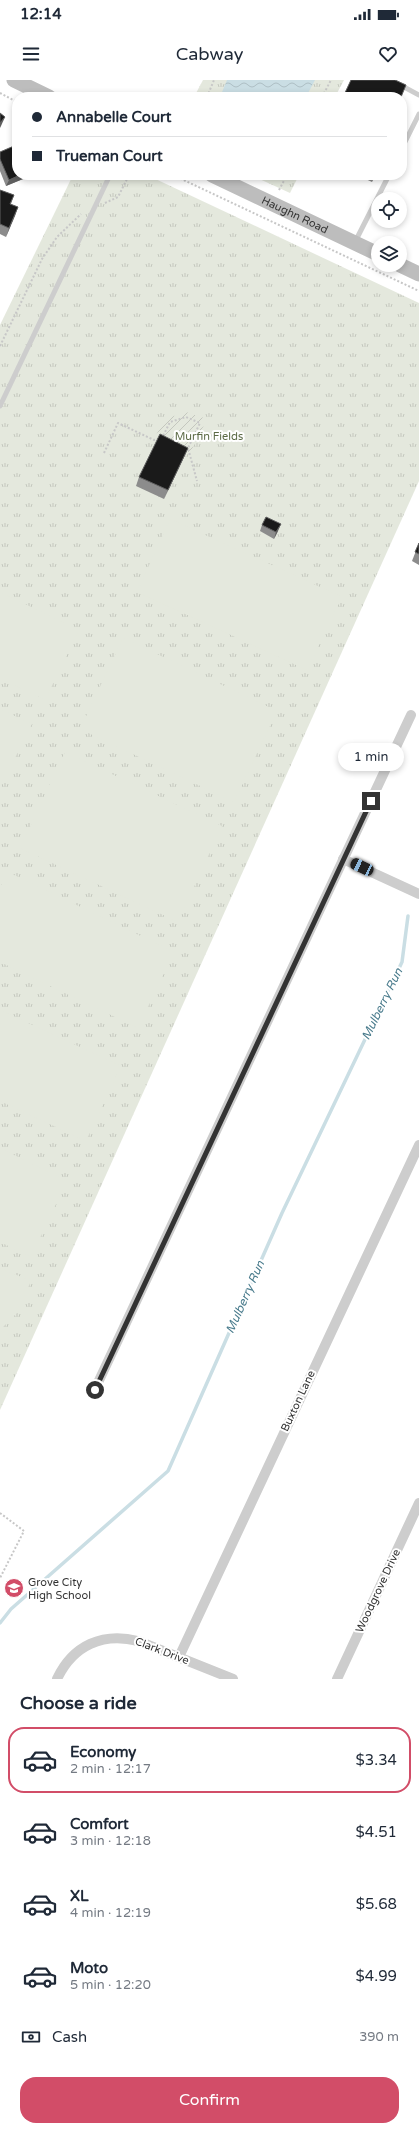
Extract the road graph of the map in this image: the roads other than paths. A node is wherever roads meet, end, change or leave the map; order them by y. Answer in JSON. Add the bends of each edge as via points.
{"nodes":[{"id":1,"x":14,"y":80,"type":"edge"},
{"id":2,"x":391,"y":80,"type":"edge"},
{"id":3,"x":39,"y":92,"type":"edge"},
{"id":4,"x":419,"y":95,"type":"edge"},
{"id":5,"x":419,"y":114,"type":"edge"},
{"id":6,"x":407,"y":138,"type":"edge"},
{"id":7,"x":108,"y":180,"type":"edge"},
{"id":8,"x":223,"y":180,"type":"edge"},
{"id":9,"x":386,"y":180,"type":"edge"},
{"id":10,"x":355,"y":243,"type":"junction"},
{"id":11,"x":371,"y":251,"type":"edge"},
{"id":12,"x":407,"y":268,"type":"edge"},
{"id":13,"x":419,"y":274,"type":"edge"},
{"id":14,"x":0,"y":406,"type":"edge"},
{"id":15,"x":412,"y":715,"type":"dead end"},
{"id":16,"x":343,"y":859,"type":"junction"},
{"id":17,"x":419,"y":894,"type":"edge"},
{"id":18,"x":419,"y":1145,"type":"edge"},
{"id":19,"x":95,"y":1390,"type":"dead end"},
{"id":20,"x":419,"y":1502,"type":"edge"},
{"id":21,"x":180,"y":1658,"type":"junction"},
{"id":22,"x":57,"y":1679,"type":"edge"},
{"id":23,"x":233,"y":1679,"type":"edge"},
{"id":24,"x":337,"y":1679,"type":"edge"}],
"edges":[{"from":1,"to":3,"type":"street"},
{"from":2,"to":4,"type":"lane"},
{"from":5,"to":6,"type":"lane"},
{"from":7,"to":14,"type":"lane"},
{"from":8,"to":10,"type":"street","name":"Haughn Road"},
{"from":9,"to":10,"type":"lane"},
{"from":10,"to":11,"type":"street","name":"Haughn Road"},
{"from":12,"to":13,"type":"street"},
{"from":15,"to":16,"type":"street"},
{"from":16,"to":17,"type":"street"},
{"from":16,"to":19,"type":"street"},
{"from":18,"to":21,"type":"street","name":"Buxton Lane"},
{"from":20,"to":24,"type":"street","name":"Woodgrove Drive"},
{"from":21,"to":22,"type":"street","name":"Clark Drive","via":[[138,1641],[123,1637],[108,1638],[93,1642],[79,1650],[68,1661]]},
{"from":21,"to":23,"type":"street","name":"Clark Drive"}]}
